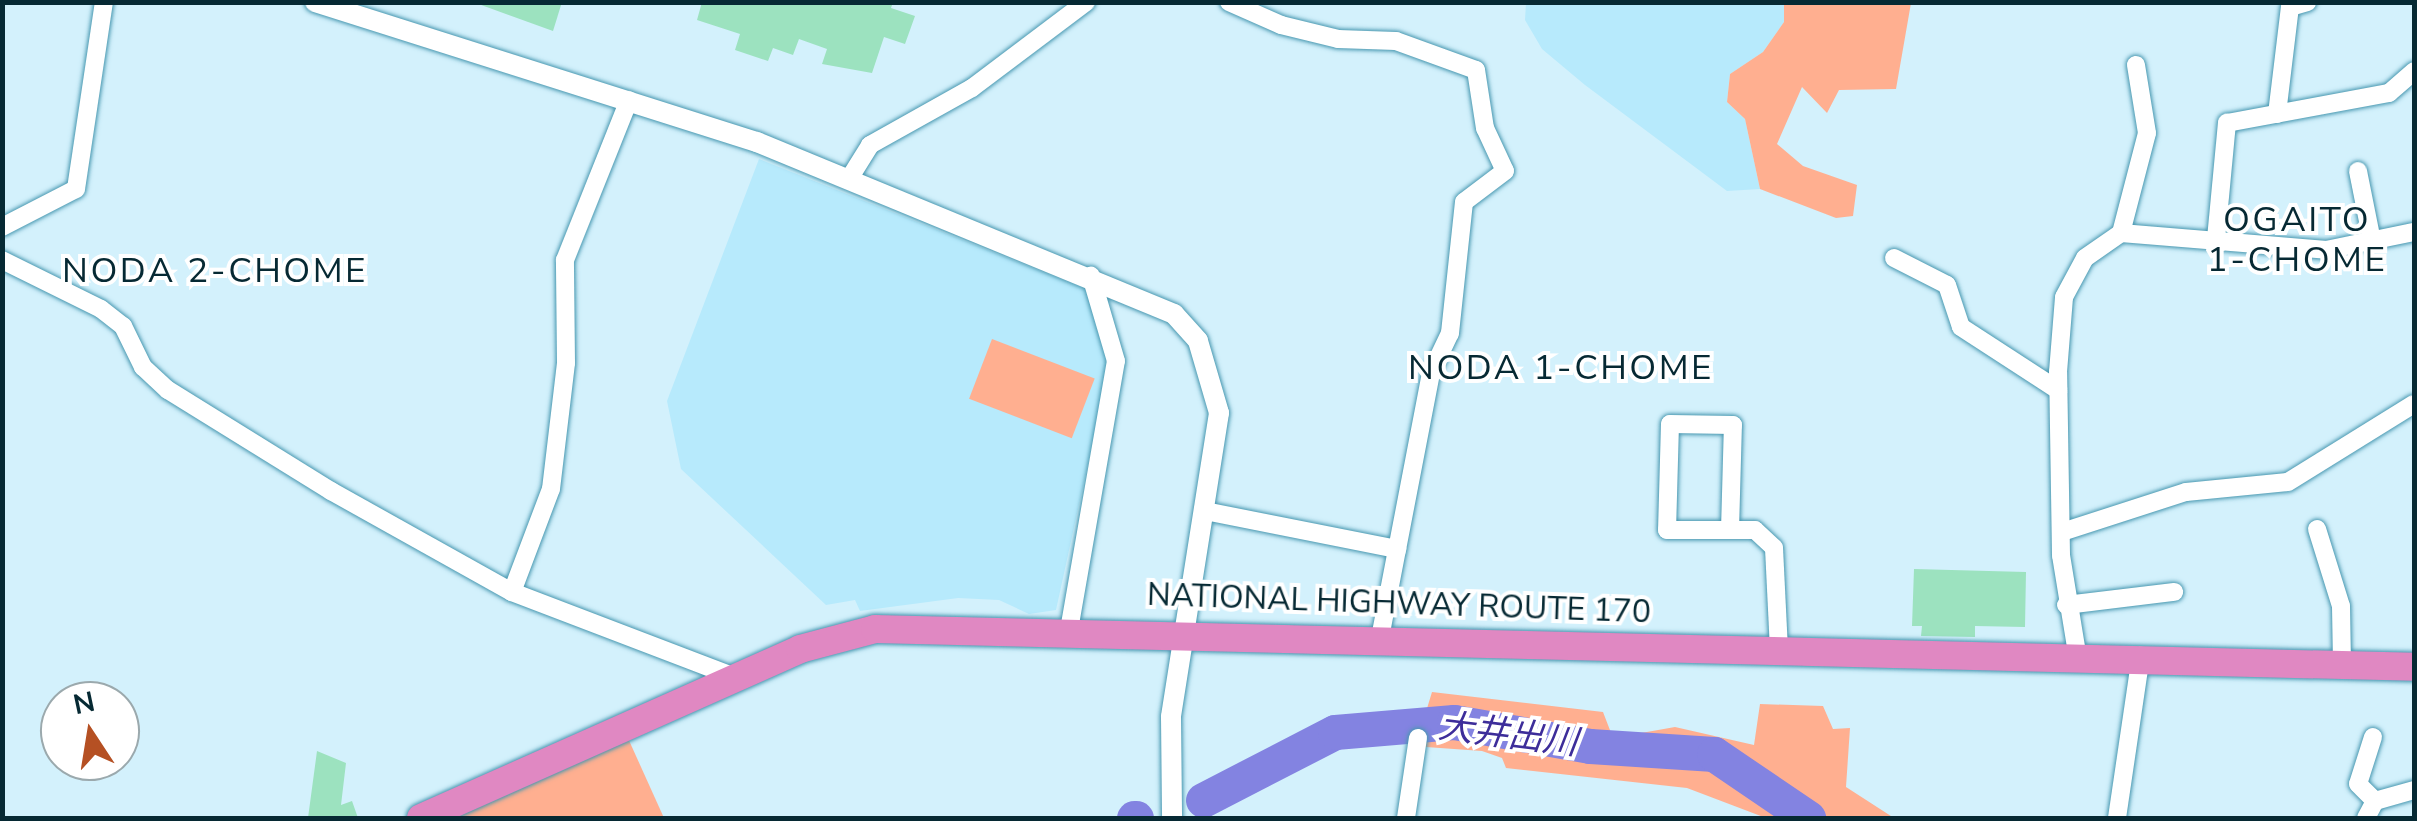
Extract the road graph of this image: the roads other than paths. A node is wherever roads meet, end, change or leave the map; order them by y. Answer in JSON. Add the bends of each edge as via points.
{"nodes":[{"id":1,"x":104,"y":2,"type":"edge"},
{"id":2,"x":316,"y":2,"type":"edge"},
{"id":3,"x":1086,"y":2,"type":"edge"},
{"id":4,"x":1229,"y":2,"type":"edge"},
{"id":5,"x":2307,"y":2,"type":"edge"},
{"id":6,"x":2136,"y":64,"type":"dead end"},
{"id":7,"x":2414,"y":71,"type":"edge"},
{"id":8,"x":629,"y":100,"type":"junction"},
{"id":9,"x":2277,"y":114,"type":"junction"},
{"id":10,"x":2358,"y":171,"type":"dead end"},
{"id":11,"x":849,"y":179,"type":"junction"},
{"id":12,"x":2,"y":227,"type":"edge"},
{"id":13,"x":2414,"y":232,"type":"edge"},
{"id":14,"x":2121,"y":233,"type":"junction"},
{"id":15,"x":2216,"y":238,"type":"junction"},
{"id":16,"x":2372,"y":241,"type":"junction"},
{"id":17,"x":1894,"y":258,"type":"dead end"},
{"id":18,"x":2,"y":260,"type":"edge"},
{"id":19,"x":1091,"y":276,"type":"junction"},
{"id":20,"x":2058,"y":390,"type":"junction"},
{"id":21,"x":2414,"y":404,"type":"edge"},
{"id":22,"x":1205,"y":510,"type":"junction"},
{"id":23,"x":2318,"y":528,"type":"dead end"},
{"id":24,"x":1730,"y":530,"type":"junction"},
{"id":25,"x":2062,"y":532,"type":"junction"},
{"id":26,"x":1397,"y":548,"type":"junction"},
{"id":27,"x":512,"y":592,"type":"junction"},
{"id":28,"x":2174,"y":592,"type":"dead end"},
{"id":29,"x":2066,"y":605,"type":"junction"},
{"id":30,"x":1069,"y":630,"type":"junction"},
{"id":31,"x":1181,"y":632,"type":"junction"},
{"id":32,"x":1380,"y":637,"type":"junction"},
{"id":33,"x":1779,"y":649,"type":"junction"},
{"id":34,"x":2076,"y":653,"type":"junction"},
{"id":35,"x":2141,"y":656,"type":"junction"},
{"id":36,"x":2342,"y":662,"type":"junction"},
{"id":37,"x":2414,"y":666,"type":"edge"},
{"id":38,"x":735,"y":678,"type":"junction"},
{"id":39,"x":2373,"y":737,"type":"dead end"},
{"id":40,"x":1418,"y":738,"type":"dead end"},
{"id":41,"x":2414,"y":790,"type":"edge"},
{"id":42,"x":2375,"y":801,"type":"junction"},
{"id":43,"x":421,"y":818,"type":"edge"},
{"id":44,"x":1172,"y":818,"type":"edge"},
{"id":45,"x":1406,"y":818,"type":"edge"},
{"id":46,"x":2121,"y":818,"type":"edge"},
{"id":47,"x":2366,"y":818,"type":"edge"}],
"edges":[{"from":1,"to":12,"type":"street","via":[[76,189]]},
{"from":2,"to":8,"type":"street"},
{"from":3,"to":11,"type":"street","via":[[972,88],[870,145]]},
{"from":4,"to":26,"type":"street","via":[[1282,25],[1338,39],[1396,41],[1476,70],[1485,128],[1505,172],[1464,202],[1450,333],[1431,373]]},
{"from":5,"to":9,"type":"street","via":[[2290,7]]},
{"from":6,"to":14,"type":"street","via":[[2146,133]]},
{"from":7,"to":9,"type":"street","via":[[2389,93]]},
{"from":8,"to":11,"type":"street"},
{"from":8,"to":27,"type":"street","via":[[565,260],[566,363],[551,489]]},
{"from":9,"to":15,"type":"street","via":[[2227,123]]},
{"from":10,"to":16,"type":"street"},
{"from":11,"to":19,"type":"street"},
{"from":13,"to":16,"type":"street"},
{"from":14,"to":15,"type":"street"},
{"from":14,"to":20,"type":"street","via":[[2085,258],[2064,297]]},
{"from":15,"to":16,"type":"street","via":[[2326,250]]},
{"from":17,"to":20,"type":"street","via":[[1948,285],[1961,327]]},
{"from":18,"to":27,"type":"street","via":[[124,326],[143,367],[197,412]]},
{"from":19,"to":22,"type":"street","via":[[1174,314],[1198,341],[1219,413]]},
{"from":19,"to":30,"type":"street","via":[[1116,361]]},
{"from":20,"to":25,"type":"street"},
{"from":21,"to":25,"type":"street","via":[[2288,482],[2186,492]]},
{"from":22,"to":26,"type":"street"},
{"from":22,"to":31,"type":"street"},
{"from":23,"to":36,"type":"street","via":[[2341,606]]},
{"from":24,"to":24,"type":"street","via":[[1667,530],[1670,424],[1733,425]]},
{"from":24,"to":33,"type":"street","via":[[1754,530],[1774,548]]},
{"from":25,"to":29,"type":"street"},
{"from":26,"to":32,"type":"street"},
{"from":27,"to":38,"type":"street"},
{"from":28,"to":29,"type":"street"},
{"from":29,"to":34,"type":"street"},
{"from":30,"to":31,"type":"highway","name":"NATIONAL HIGHWAY ROUTE 170"},
{"from":30,"to":38,"type":"highway","name":"NATIONAL HIGHWAY ROUTE 170","via":[[857,632]]},
{"from":31,"to":32,"type":"highway","name":"NATIONAL HIGHWAY ROUTE 170"},
{"from":31,"to":44,"type":"street"},
{"from":32,"to":33,"type":"highway","name":"NATIONAL HIGHWAY ROUTE 170"},
{"from":33,"to":34,"type":"highway","name":"NATIONAL HIGHWAY ROUTE 170"},
{"from":34,"to":35,"type":"highway","name":"NATIONAL HIGHWAY ROUTE 170"},
{"from":35,"to":36,"type":"highway","name":"NATIONAL HIGHWAY ROUTE 170"},
{"from":35,"to":46,"type":"street"},
{"from":36,"to":37,"type":"highway","name":"NATIONAL HIGHWAY ROUTE 170"},
{"from":38,"to":43,"type":"highway","name":"NATIONAL HIGHWAY ROUTE 170"},
{"from":39,"to":42,"type":"street","via":[[2358,784]]},
{"from":40,"to":45,"type":"street"},
{"from":41,"to":42,"type":"street"},
{"from":42,"to":47,"type":"street"}]}
